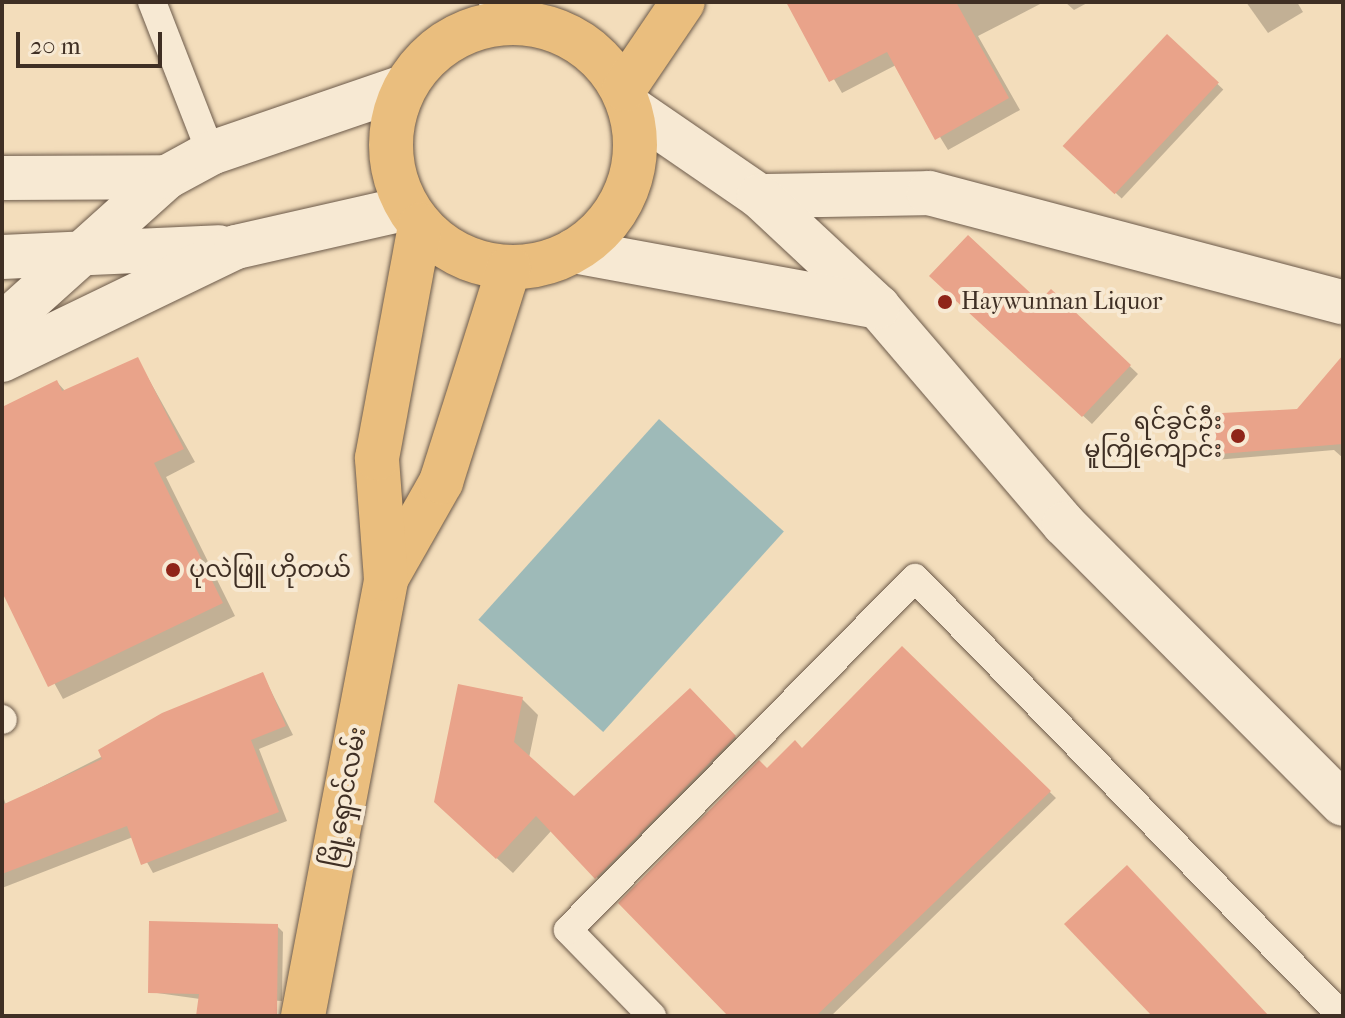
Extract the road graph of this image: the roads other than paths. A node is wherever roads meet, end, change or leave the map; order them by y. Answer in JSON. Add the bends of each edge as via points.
{"nodes":[{"id":1,"x":152,"y":2,"type":"edge"},
{"id":2,"x":683,"y":2,"type":"edge"},
{"id":3,"x":512,"y":12,"type":"edge"},
{"id":4,"x":404,"y":87,"type":"junction"},
{"id":5,"x":627,"y":98,"type":"junction"},
{"id":6,"x":211,"y":153,"type":"junction"},
{"id":7,"x":167,"y":177,"type":"junction"},
{"id":8,"x":2,"y":178,"type":"edge"},
{"id":9,"x":759,"y":196,"type":"junction"},
{"id":10,"x":414,"y":217,"type":"junction"},
{"id":11,"x":236,"y":247,"type":"junction"},
{"id":12,"x":574,"y":251,"type":"junction"},
{"id":13,"x":76,"y":253,"type":"junction"},
{"id":14,"x":2,"y":257,"type":"edge"},
{"id":15,"x":509,"y":268,"type":"junction"},
{"id":16,"x":1343,"y":302,"type":"edge"},
{"id":17,"x":878,"y":307,"type":"junction"},
{"id":18,"x":2,"y":325,"type":"edge"},
{"id":19,"x":2,"y":360,"type":"edge"},
{"id":20,"x":386,"y":579,"type":"junction"},
{"id":21,"x":1343,"y":804,"type":"edge"},
{"id":22,"x":303,"y":1016,"type":"edge"},
{"id":23,"x":652,"y":1016,"type":"edge"},
{"id":24,"x":1342,"y":1016,"type":"edge"}],
"edges":[{"from":1,"to":6,"type":"lane"},
{"from":2,"to":5,"type":"highway"},
{"from":3,"to":4,"type":"highway","via":[[443,44]]},
{"from":3,"to":5,"type":"highway","via":[[557,29],[596,53]]},
{"from":4,"to":6,"type":"main road"},
{"from":4,"to":10,"type":"highway","via":[[390,148]]},
{"from":5,"to":9,"type":"main road"},
{"from":5,"to":12,"type":"highway","via":[[636,163],[616,214]]},
{"from":6,"to":7,"type":"main road"},
{"from":7,"to":8,"type":"main road"},
{"from":7,"to":13,"type":"main road"},
{"from":9,"to":16,"type":"main road","via":[[929,193]]},
{"from":9,"to":17,"type":"main road"},
{"from":10,"to":11,"type":"main road"},
{"from":10,"to":15,"type":"highway","via":[[466,257]]},
{"from":10,"to":20,"type":"highway","name":"မြို့ရှောင်လမ်း","via":[[377,458]]},
{"from":11,"to":13,"type":"main road"},
{"from":11,"to":19,"type":"main road"},
{"from":12,"to":15,"type":"highway"},
{"from":12,"to":17,"type":"main road"},
{"from":13,"to":14,"type":"main road"},
{"from":13,"to":18,"type":"main road"},
{"from":15,"to":20,"type":"highway","name":"မြို့ရှောင်လမ်း","via":[[441,482]]},
{"from":17,"to":21,"type":"main road","via":[[1064,524]]},
{"from":20,"to":22,"type":"highway","name":"မြို့ရှောင်လမ်း"},
{"from":23,"to":24,"type":"lane","via":[[568,930],[915,578]]}]}
